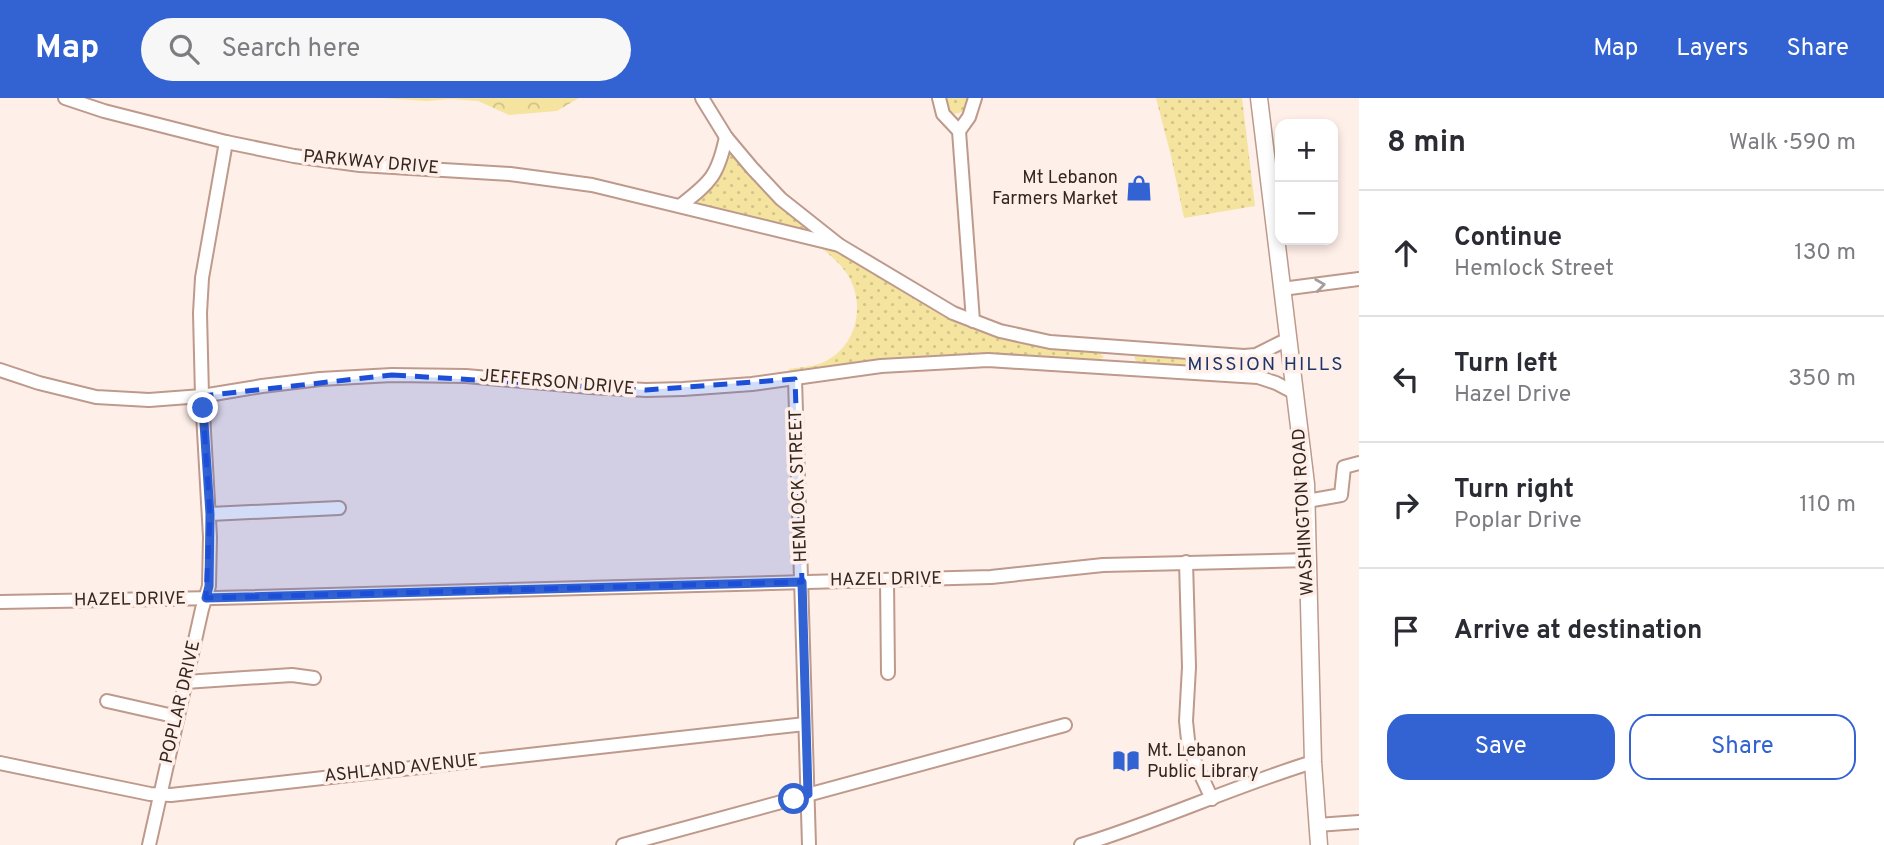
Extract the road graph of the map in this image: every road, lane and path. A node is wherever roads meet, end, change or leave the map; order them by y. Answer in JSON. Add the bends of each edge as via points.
{"nodes":[{"id":1,"x":65,"y":98,"type":"edge"},
{"id":2,"x":702,"y":98,"type":"edge"},
{"id":3,"x":939,"y":98,"type":"edge"},
{"id":4,"x":975,"y":98,"type":"edge"},
{"id":5,"x":1259,"y":98,"type":"edge"},
{"id":6,"x":959,"y":131,"type":"junction"},
{"id":7,"x":726,"y":137,"type":"junction"},
{"id":8,"x":226,"y":142,"type":"junction"},
{"id":9,"x":681,"y":205,"type":"junction"},
{"id":10,"x":839,"y":245,"type":"junction"},
{"id":11,"x":1359,"y":279,"type":"edge"},
{"id":12,"x":1282,"y":289,"type":"junction"},
{"id":13,"x":973,"y":321,"type":"junction"},
{"id":14,"x":1288,"y":339,"type":"junction"},
{"id":15,"x":1119,"y":347,"type":"junction"},
{"id":16,"x":1118,"y":368,"type":"junction"},
{"id":17,"x":0,"y":370,"type":"edge"},
{"id":18,"x":795,"y":379,"type":"junction"},
{"id":19,"x":1295,"y":393,"type":"junction"},
{"id":20,"x":202,"y":396,"type":"junction"},
{"id":21,"x":1359,"y":463,"type":"edge"},
{"id":22,"x":1307,"y":501,"type":"junction"},
{"id":23,"x":338,"y":508,"type":"dead end"},
{"id":24,"x":210,"y":514,"type":"junction"},
{"id":25,"x":1309,"y":560,"type":"junction"},
{"id":26,"x":1186,"y":562,"type":"junction"},
{"id":27,"x":887,"y":580,"type":"junction"},
{"id":28,"x":802,"y":582,"type":"junction"},
{"id":29,"x":206,"y":598,"type":"junction"},
{"id":30,"x":0,"y":602,"type":"edge"},
{"id":31,"x":888,"y":673,"type":"dead end"},
{"id":32,"x":314,"y":678,"type":"dead end"},
{"id":33,"x":185,"y":682,"type":"junction"},
{"id":34,"x":107,"y":701,"type":"dead end"},
{"id":35,"x":178,"y":717,"type":"junction"},
{"id":36,"x":805,"y":724,"type":"junction"},
{"id":37,"x":1065,"y":725,"type":"dead end"},
{"id":38,"x":1313,"y":762,"type":"junction"},
{"id":39,"x":0,"y":763,"type":"edge"},
{"id":40,"x":808,"y":794,"type":"junction"},
{"id":41,"x":160,"y":795,"type":"junction"},
{"id":42,"x":1212,"y":799,"type":"junction"},
{"id":43,"x":1359,"y":822,"type":"edge"},
{"id":44,"x":1317,"y":825,"type":"junction"},
{"id":45,"x":149,"y":845,"type":"edge"},
{"id":46,"x":623,"y":845,"type":"edge"},
{"id":47,"x":809,"y":845,"type":"edge"},
{"id":48,"x":1081,"y":845,"type":"edge"},
{"id":49,"x":1318,"y":845,"type":"edge"}],
"edges":[{"from":1,"to":8,"type":"street","name":"PARKWAY DRIVE"},
{"from":2,"to":7,"type":"street"},
{"from":3,"to":6,"type":"street","via":[[943,114]]},
{"from":4,"to":6,"type":"street"},
{"from":5,"to":12,"type":"main road","name":"WASHINGTON ROAD"},
{"from":6,"to":13,"type":"street"},
{"from":7,"to":9,"type":"street","via":[[721,161],[707,185]]},
{"from":7,"to":10,"type":"street","via":[[781,199]]},
{"from":8,"to":9,"type":"street","name":"PARKWAY DRIVE","via":[[360,165],[551,179]]},
{"from":8,"to":20,"type":"street","name":"POPLAR DRIVE","via":[[202,278]]},
{"from":9,"to":10,"type":"street","name":"PARKWAY DRIVE"},
{"from":10,"to":13,"type":"street"},
{"from":12,"to":11,"type":"street","one_way":true},
{"from":12,"to":14,"type":"main road","name":"WASHINGTON ROAD"},
{"from":13,"to":15,"type":"street","via":[[1034,339]]},
{"from":14,"to":15,"type":"street","via":[[1244,356]]},
{"from":14,"to":19,"type":"main road","name":"WASHINGTON ROAD"},
{"from":15,"to":16,"type":"street"},
{"from":16,"to":18,"type":"street","name":"JEFFERSON DRIVE","via":[[961,361],[881,366]]},
{"from":16,"to":19,"type":"street","name":"JEFFERSON DRIVE","via":[[1258,377]]},
{"from":17,"to":20,"type":"street","name":"JEFFERSON DRIVE","via":[[96,397]]},
{"from":18,"to":20,"type":"street","name":"JEFFERSON DRIVE","via":[[646,390],[392,375],[320,379]]},
{"from":18,"to":28,"type":"street","name":"HEMLOCK STREET"},
{"from":19,"to":22,"type":"main road","name":"WASHINGTON ROAD"},
{"from":20,"to":24,"type":"street","name":"POPLAR DRIVE"},
{"from":21,"to":22,"type":"street","via":[[1344,467],[1341,495]]},
{"from":22,"to":25,"type":"main road","name":"WASHINGTON ROAD"},
{"from":23,"to":24,"type":"street"},
{"from":24,"to":29,"type":"street","name":"POPLAR DRIVE"},
{"from":25,"to":26,"type":"street","name":"HAZEL DRIVE"},
{"from":25,"to":38,"type":"main road","name":"WASHINGTON ROAD"},
{"from":26,"to":27,"type":"street","name":"HAZEL DRIVE"},
{"from":26,"to":42,"type":"street","via":[[1188,740]]},
{"from":27,"to":28,"type":"street","name":"HAZEL DRIVE"},
{"from":27,"to":31,"type":"street"},
{"from":28,"to":29,"type":"street","name":"HAZEL DRIVE"},
{"from":28,"to":36,"type":"street","name":"HEMLOCK STREET"},
{"from":29,"to":30,"type":"street","name":"HAZEL DRIVE"},
{"from":29,"to":33,"type":"street","name":"POPLAR DRIVE"},
{"from":32,"to":33,"type":"street","via":[[292,675]]},
{"from":33,"to":35,"type":"street","name":"POPLAR DRIVE"},
{"from":34,"to":35,"type":"street"},
{"from":35,"to":41,"type":"street","name":"POPLAR DRIVE"},
{"from":36,"to":40,"type":"street","name":"HEMLOCK STREET"},
{"from":36,"to":41,"type":"street","name":"ASHLAND AVENUE"},
{"from":37,"to":40,"type":"street"},
{"from":38,"to":42,"type":"street"},
{"from":38,"to":44,"type":"main road","name":"WASHINGTON ROAD"},
{"from":39,"to":41,"type":"street","name":"ASHLAND AVENUE"},
{"from":40,"to":46,"type":"street"},
{"from":40,"to":47,"type":"street","name":"HEMLOCK STREET"},
{"from":41,"to":45,"type":"street","name":"POPLAR DRIVE"},
{"from":42,"to":48,"type":"street"},
{"from":43,"to":44,"type":"street"},
{"from":44,"to":49,"type":"main road","name":"WASHINGTON ROAD"}]}
